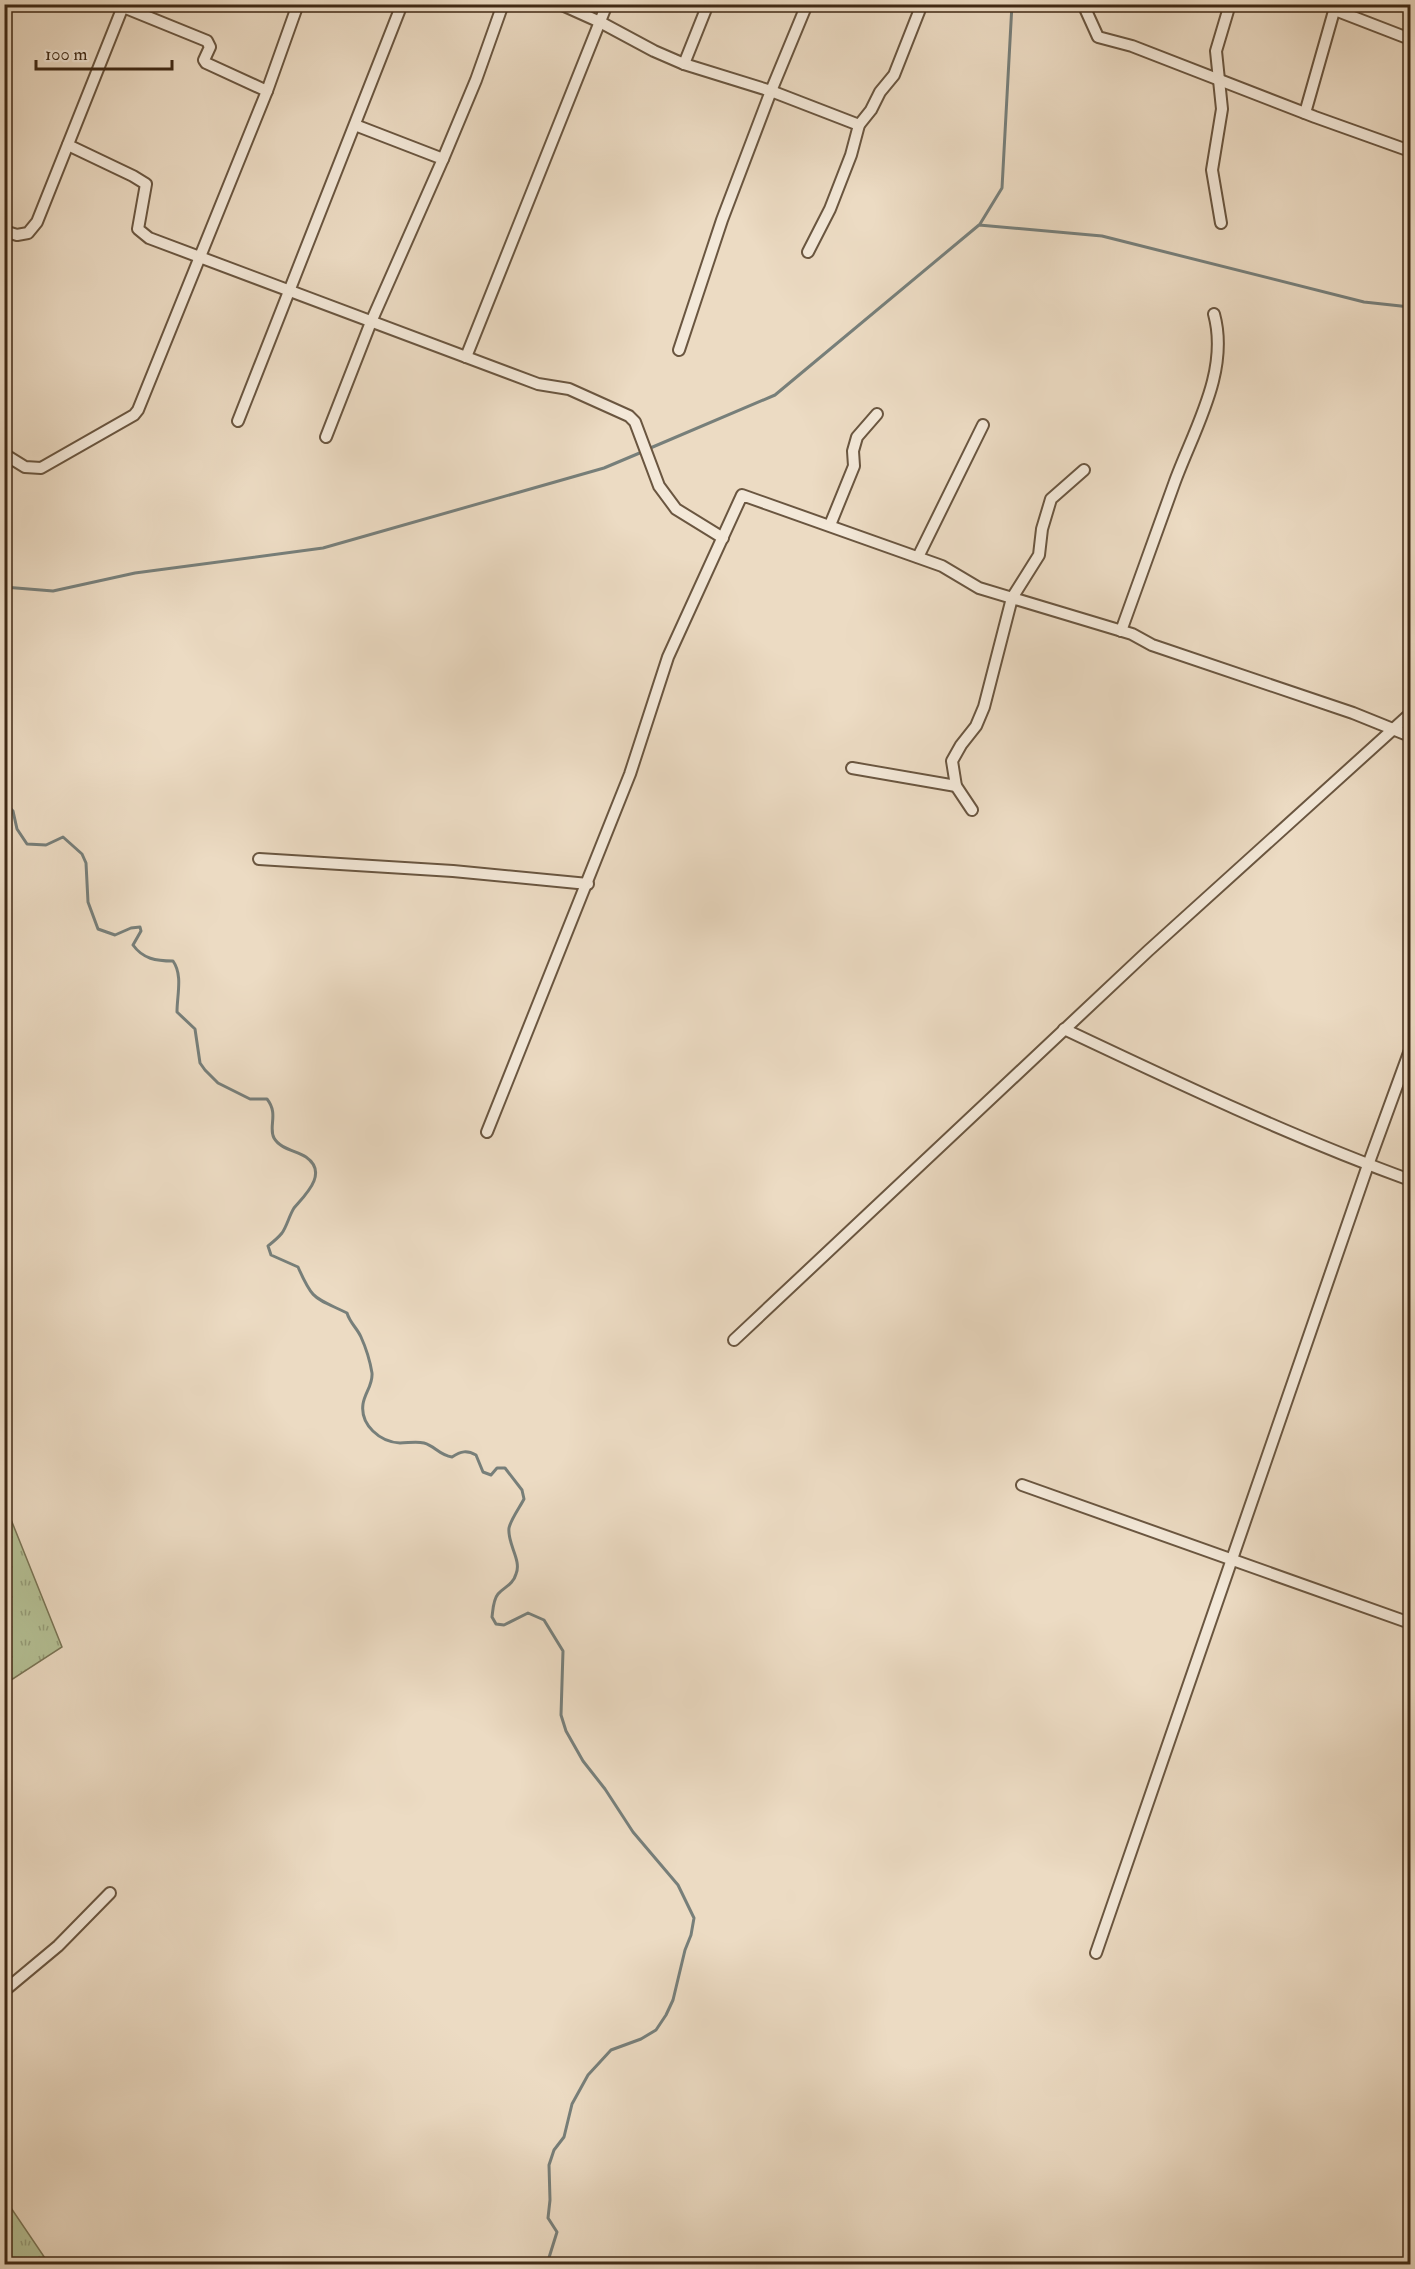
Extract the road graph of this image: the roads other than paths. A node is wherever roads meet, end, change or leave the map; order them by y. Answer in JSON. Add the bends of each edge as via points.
{"nodes":[{"id":1,"x":298,"y":4,"type":"edge"},
{"id":2,"x":402,"y":4,"type":"edge"},
{"id":3,"x":502,"y":4,"type":"edge"},
{"id":4,"x":560,"y":4,"type":"edge"},
{"id":5,"x":607,"y":4,"type":"edge"},
{"id":6,"x":708,"y":4,"type":"edge"},
{"id":7,"x":807,"y":4,"type":"edge"},
{"id":8,"x":922,"y":4,"type":"edge"},
{"id":9,"x":1083,"y":4,"type":"edge"},
{"id":10,"x":1230,"y":4,"type":"edge"},
{"id":11,"x":121,"y":5,"type":"edge"},
{"id":12,"x":1335,"y":7,"type":"edge"},
{"id":13,"x":600,"y":22,"type":"junction"},
{"id":14,"x":1410,"y":39,"type":"edge"},
{"id":15,"x":684,"y":64,"type":"junction"},
{"id":16,"x":1219,"y":80,"type":"junction"},
{"id":17,"x":267,"y":91,"type":"junction"},
{"id":18,"x":771,"y":91,"type":"junction"},
{"id":19,"x":1305,"y":113,"type":"junction"},
{"id":20,"x":355,"y":125,"type":"junction"},
{"id":21,"x":859,"y":125,"type":"junction"},
{"id":22,"x":68,"y":145,"type":"junction"},
{"id":23,"x":1410,"y":151,"type":"edge"},
{"id":24,"x":443,"y":159,"type":"junction"},
{"id":25,"x":1221,"y":223,"type":"dead end"},
{"id":26,"x":4,"y":231,"type":"edge"},
{"id":27,"x":808,"y":252,"type":"dead end"},
{"id":28,"x":201,"y":256,"type":"junction"},
{"id":29,"x":289,"y":291,"type":"junction"},
{"id":30,"x":1214,"y":314,"type":"dead end"},
{"id":31,"x":371,"y":322,"type":"junction"},
{"id":32,"x":679,"y":350,"type":"dead end"},
{"id":33,"x":466,"y":357,"type":"junction"},
{"id":34,"x":877,"y":414,"type":"dead end"},
{"id":35,"x":238,"y":421,"type":"dead end"},
{"id":36,"x":984,"y":425,"type":"dead end"},
{"id":37,"x":326,"y":437,"type":"dead end"},
{"id":38,"x":4,"y":454,"type":"edge"},
{"id":39,"x":1084,"y":470,"type":"dead end"},
{"id":40,"x":830,"y":525,"type":"junction"},
{"id":41,"x":723,"y":538,"type":"junction"},
{"id":42,"x":918,"y":557,"type":"junction"},
{"id":43,"x":1012,"y":598,"type":"junction"},
{"id":44,"x":1121,"y":631,"type":"junction"},
{"id":45,"x":1410,"y":714,"type":"edge"},
{"id":46,"x":1394,"y":729,"type":"junction"},
{"id":47,"x":1410,"y":736,"type":"edge"},
{"id":48,"x":852,"y":768,"type":"dead end"},
{"id":49,"x":956,"y":786,"type":"junction"},
{"id":50,"x":972,"y":810,"type":"dead end"},
{"id":51,"x":259,"y":859,"type":"dead end"},
{"id":52,"x":588,"y":884,"type":"junction"},
{"id":53,"x":1064,"y":1029,"type":"junction"},
{"id":54,"x":1410,"y":1050,"type":"edge"},
{"id":55,"x":487,"y":1132,"type":"dead end"},
{"id":56,"x":1368,"y":1165,"type":"junction"},
{"id":57,"x":1410,"y":1180,"type":"edge"},
{"id":58,"x":734,"y":1340,"type":"dead end"},
{"id":59,"x":1022,"y":1485,"type":"dead end"},
{"id":60,"x":1231,"y":1560,"type":"junction"},
{"id":61,"x":1410,"y":1623,"type":"edge"},
{"id":62,"x":110,"y":1893,"type":"dead end"},
{"id":63,"x":1096,"y":1953,"type":"dead end"},
{"id":64,"x":6,"y":1988,"type":"edge"}],
"edges":[{"from":1,"to":17,"type":"street"},
{"from":2,"to":20,"type":"street"},
{"from":3,"to":24,"type":"street"},
{"from":4,"to":13,"type":"street"},
{"from":5,"to":13,"type":"street"},
{"from":6,"to":15,"type":"street"},
{"from":7,"to":18,"type":"street"},
{"from":8,"to":21,"type":"street","via":[[894,75]]},
{"from":9,"to":16,"type":"street","via":[[1098,37]]},
{"from":10,"to":16,"type":"street","via":[[1216,51]]},
{"from":11,"to":17,"type":"street","via":[[207,41],[210,47],[206,63]]},
{"from":11,"to":22,"type":"street"},
{"from":12,"to":14,"type":"street"},
{"from":12,"to":19,"type":"street"},
{"from":13,"to":15,"type":"street"},
{"from":13,"to":33,"type":"street"},
{"from":15,"to":18,"type":"street"},
{"from":16,"to":19,"type":"street"},
{"from":16,"to":25,"type":"street","via":[[1222,110],[1212,171]]},
{"from":17,"to":28,"type":"street"},
{"from":18,"to":21,"type":"street"},
{"from":18,"to":32,"type":"street"},
{"from":19,"to":23,"type":"street"},
{"from":20,"to":24,"type":"street"},
{"from":20,"to":29,"type":"street"},
{"from":21,"to":27,"type":"street","via":[[830,209]]},
{"from":22,"to":26,"type":"street","via":[[37,222],[28,233]]},
{"from":22,"to":28,"type":"street","via":[[146,184],[138,230],[149,238]]},
{"from":24,"to":31,"type":"street"},
{"from":28,"to":29,"type":"street"},
{"from":28,"to":38,"type":"street","via":[[142,403],[134,414],[41,468],[25,466]]},
{"from":29,"to":31,"type":"street"},
{"from":29,"to":35,"type":"street"},
{"from":30,"to":44,"type":"street","via":[[1219,333],[1212,388]]},
{"from":31,"to":33,"type":"street"},
{"from":31,"to":37,"type":"street"},
{"from":33,"to":41,"type":"street","via":[[538,384],[569,388],[628,416],[635,422],[659,486],[676,508]]},
{"from":34,"to":40,"type":"street","via":[[857,437],[854,466]]},
{"from":36,"to":42,"type":"street"},
{"from":39,"to":43,"type":"street","via":[[1051,499],[1042,529],[1040,555]]},
{"from":40,"to":41,"type":"street","via":[[742,495]]},
{"from":40,"to":42,"type":"street"},
{"from":41,"to":52,"type":"street","via":[[668,657],[630,774]]},
{"from":42,"to":43,"type":"street","via":[[979,588]]},
{"from":43,"to":44,"type":"street"},
{"from":43,"to":49,"type":"street","via":[[984,707],[952,761]]},
{"from":44,"to":46,"type":"street"},
{"from":45,"to":46,"type":"street"},
{"from":46,"to":47,"type":"street"},
{"from":46,"to":53,"type":"street"},
{"from":48,"to":49,"type":"street"},
{"from":49,"to":50,"type":"street"},
{"from":51,"to":52,"type":"street"},
{"from":52,"to":55,"type":"street"},
{"from":53,"to":56,"type":"street"},
{"from":53,"to":58,"type":"street"},
{"from":54,"to":56,"type":"street"},
{"from":56,"to":57,"type":"street"},
{"from":56,"to":60,"type":"street"},
{"from":59,"to":60,"type":"street"},
{"from":60,"to":61,"type":"street"},
{"from":60,"to":63,"type":"street"},
{"from":62,"to":64,"type":"street","via":[[84,1922]]}]}
